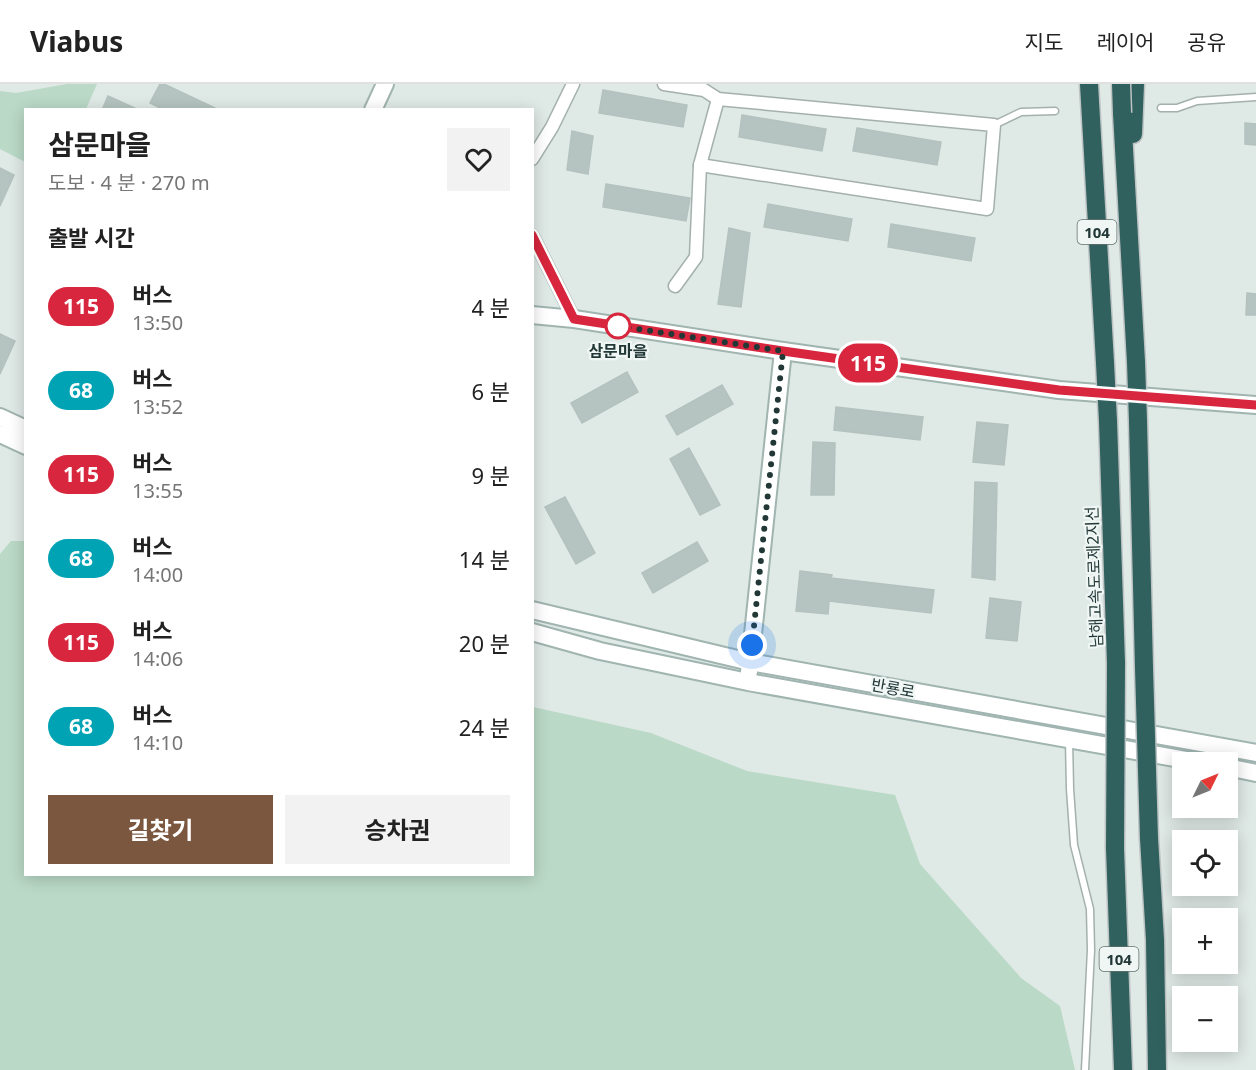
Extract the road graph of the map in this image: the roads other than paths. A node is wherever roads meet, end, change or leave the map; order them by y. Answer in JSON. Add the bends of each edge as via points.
{"nodes":[{"id":1,"x":385,"y":84,"type":"edge"},
{"id":2,"x":573,"y":84,"type":"edge"},
{"id":3,"x":664,"y":84,"type":"edge"},
{"id":4,"x":701,"y":86,"type":"edge"},
{"id":5,"x":1130,"y":88,"type":"edge"},
{"id":6,"x":1089,"y":92,"type":"edge"},
{"id":7,"x":1256,"y":97,"type":"edge"},
{"id":8,"x":718,"y":99,"type":"junction"},
{"id":9,"x":374,"y":108,"type":"edge"},
{"id":10,"x":1161,"y":108,"type":"dead end"},
{"id":11,"x":1055,"y":111,"type":"dead end"},
{"id":12,"x":994,"y":125,"type":"junction"},
{"id":13,"x":534,"y":156,"type":"edge"},
{"id":14,"x":700,"y":165,"type":"junction"},
{"id":15,"x":1128,"y":216,"type":"junction"},
{"id":16,"x":534,"y":239,"type":"edge"},
{"id":17,"x":675,"y":286,"type":"dead end"},
{"id":18,"x":534,"y":315,"type":"edge"},
{"id":19,"x":574,"y":319,"type":"junction"},
{"id":20,"x":783,"y":351,"type":"junction"},
{"id":21,"x":1256,"y":405,"type":"edge"},
{"id":22,"x":0,"y":417,"type":"edge"},
{"id":23,"x":24,"y":428,"type":"edge"},
{"id":24,"x":0,"y":434,"type":"edge"},
{"id":25,"x":24,"y":445,"type":"edge"},
{"id":26,"x":534,"y":610,"type":"edge"},
{"id":27,"x":534,"y":633,"type":"edge"},
{"id":28,"x":750,"y":662,"type":"junction"},
{"id":29,"x":748,"y":682,"type":"junction"},
{"id":30,"x":1069,"y":739,"type":"junction"},
{"id":31,"x":1256,"y":753,"type":"edge"},
{"id":32,"x":1172,"y":758,"type":"edge"},
{"id":33,"x":1238,"y":769,"type":"edge"},
{"id":34,"x":1256,"y":772,"type":"edge"},
{"id":35,"x":1085,"y":1070,"type":"edge"},
{"id":36,"x":1124,"y":1070,"type":"edge"},
{"id":37,"x":1157,"y":1070,"type":"edge"}],
"edges":[{"from":1,"to":9,"type":"street"},
{"from":2,"to":13,"type":"street"},
{"from":3,"to":4,"type":"street"},
{"from":4,"to":8,"type":"street"},
{"from":5,"to":15,"type":"highway"},
{"from":5,"to":15,"type":"highway","number":"104","bridge":true,"via":[[1122,113]]},
{"from":6,"to":36,"type":"highway","name":"남해고속도로제2지선","number":"104","bridge":true,"via":[[1108,421],[1116,663],[1115,848]]},
{"from":7,"to":10,"type":"lane"},
{"from":8,"to":12,"type":"street"},
{"from":8,"to":14,"type":"street"},
{"from":11,"to":12,"type":"lane","via":[[1021,112]]},
{"from":12,"to":14,"type":"street","via":[[987,209]]},
{"from":14,"to":17,"type":"street","via":[[696,257]]},
{"from":15,"to":37,"type":"highway","number":"104","bridge":true,"via":[[1136,362]]},
{"from":16,"to":19,"type":"street"},
{"from":18,"to":19,"type":"street"},
{"from":19,"to":20,"type":"street"},
{"from":20,"to":21,"type":"street","via":[[1059,390]]},
{"from":20,"to":28,"type":"street"},
{"from":22,"to":23,"type":"street"},
{"from":24,"to":25,"type":"street"},
{"from":26,"to":28,"type":"street","name":"반룡로"},
{"from":27,"to":29,"type":"street","name":"반룡로","via":[[600,651]]},
{"from":28,"to":29,"type":"street"},
{"from":28,"to":31,"type":"street","name":"반룡로"},
{"from":29,"to":30,"type":"street","name":"반룡로"},
{"from":30,"to":32,"type":"street","name":"반룡로"},
{"from":30,"to":35,"type":"lane","via":[[1074,845],[1090,909]]},
{"from":33,"to":34,"type":"street"}]}
